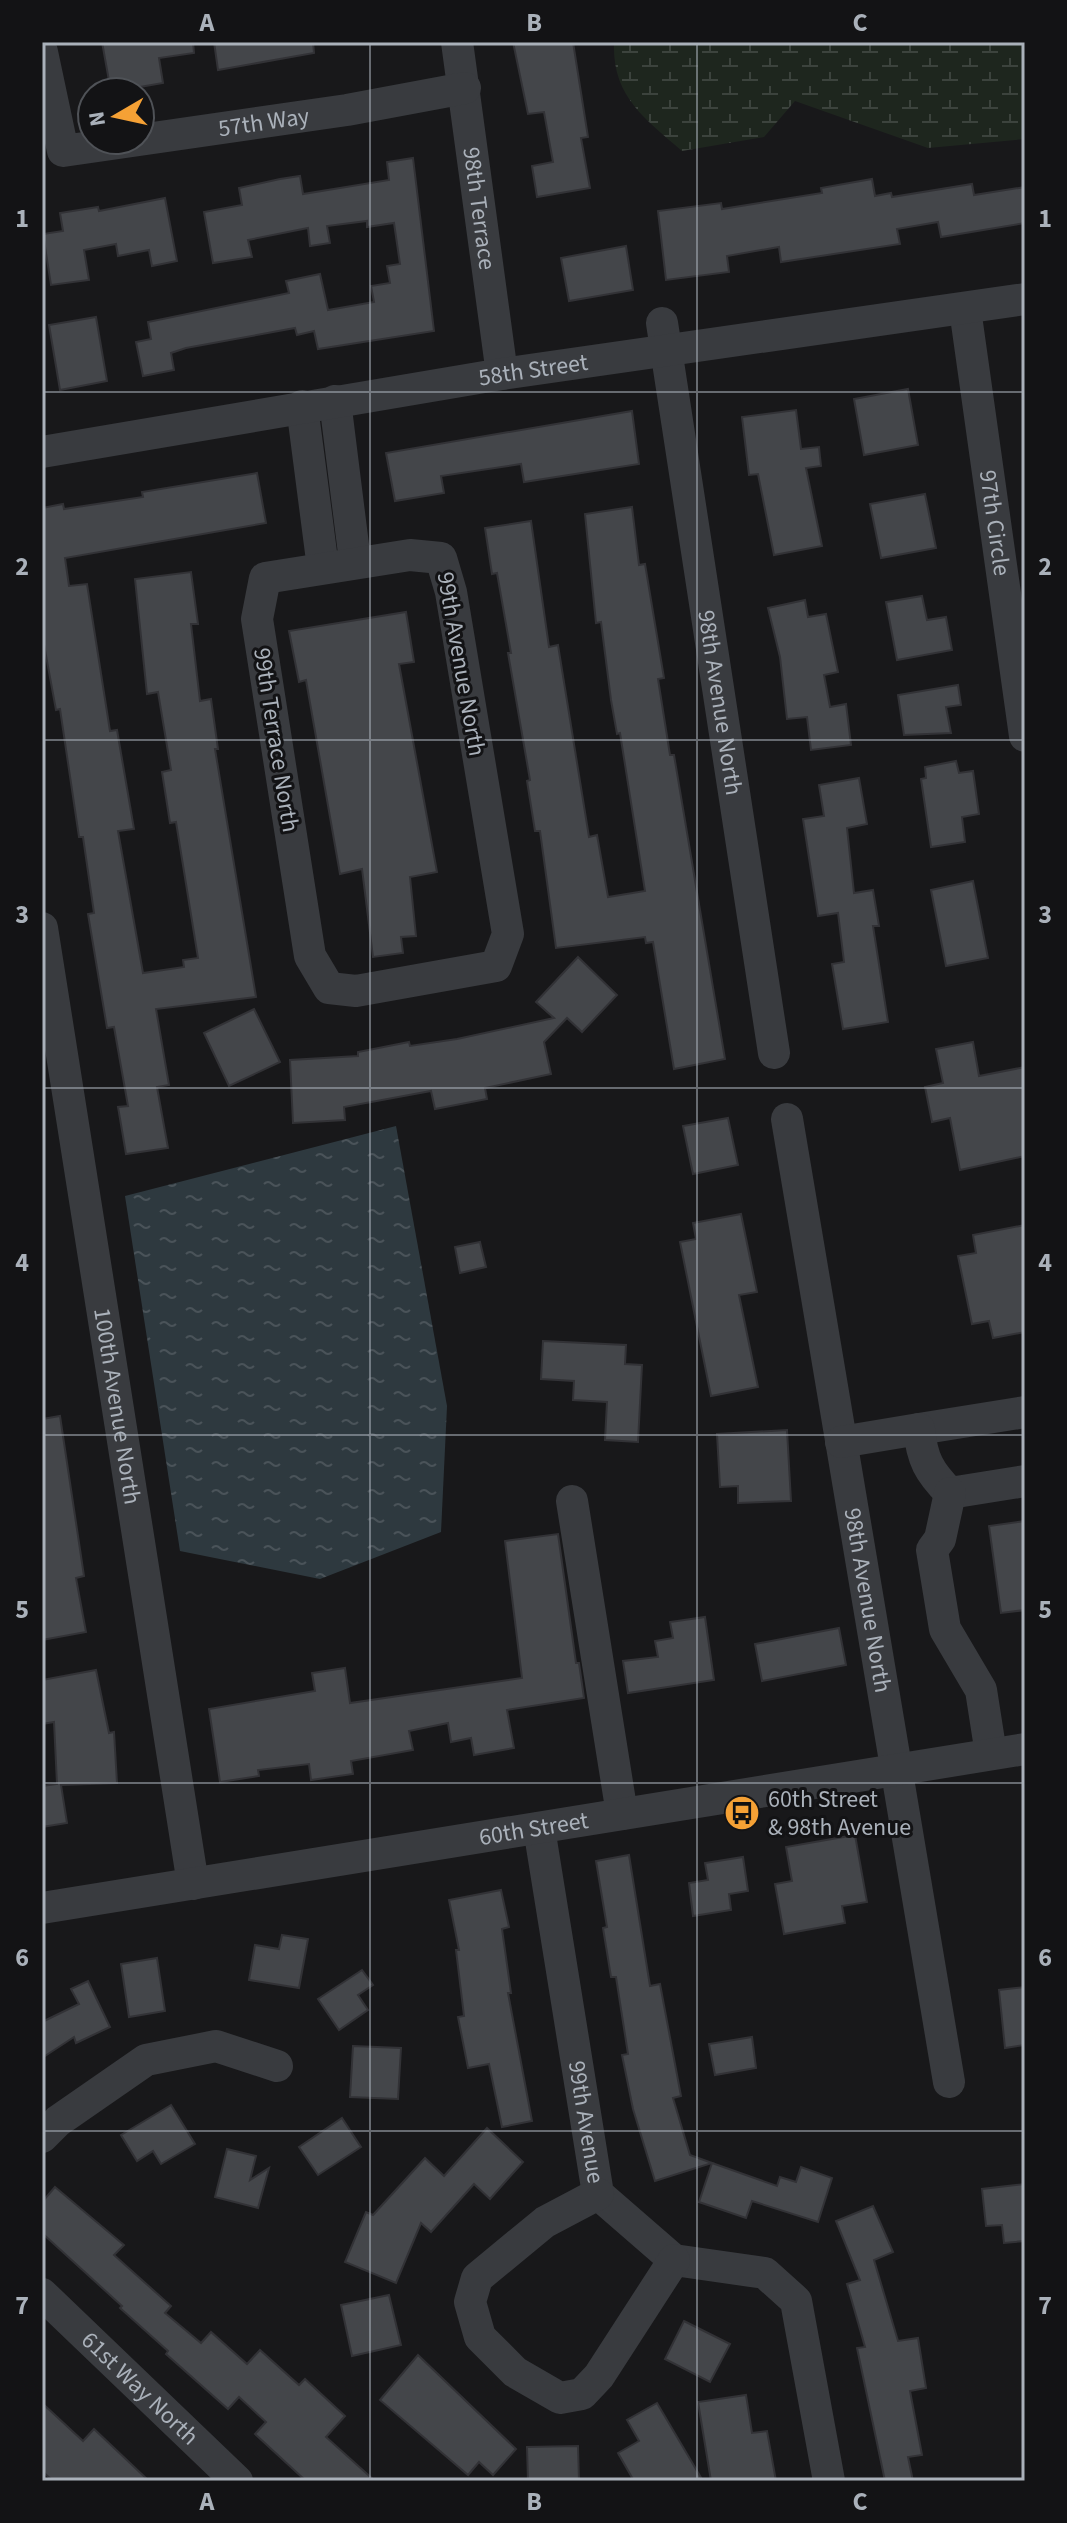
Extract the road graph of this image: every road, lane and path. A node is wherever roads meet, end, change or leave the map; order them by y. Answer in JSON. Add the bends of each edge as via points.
{"nodes":[{"id":1,"x":457,"y":42,"type":"edge"},
{"id":2,"x":42,"y":52,"type":"edge"},
{"id":3,"x":465,"y":88,"type":"junction"},
{"id":4,"x":1025,"y":299,"type":"edge"},
{"id":5,"x":965,"y":309,"type":"junction"},
{"id":6,"x":664,"y":337,"type":"junction"},
{"id":7,"x":502,"y":374,"type":"junction"},
{"id":8,"x":335,"y":401,"type":"junction"},
{"id":9,"x":302,"y":406,"type":"junction"},
{"id":10,"x":42,"y":452,"type":"edge"},
{"id":11,"x":355,"y":561,"type":"junction"},
{"id":12,"x":323,"y":568,"type":"junction"},
{"id":13,"x":1025,"y":736,"type":"edge"},
{"id":14,"x":42,"y":928,"type":"edge"},
{"id":15,"x":329,"y":988,"type":"joint"},
{"id":16,"x":774,"y":1053,"type":"dead end"},
{"id":17,"x":787,"y":1119,"type":"dead end"},
{"id":18,"x":1025,"y":1412,"type":"edge"},
{"id":19,"x":919,"y":1429,"type":"junction"},
{"id":20,"x":841,"y":1442,"type":"junction"},
{"id":21,"x":1025,"y":1481,"type":"edge"},
{"id":22,"x":950,"y":1493,"type":"junction"},
{"id":23,"x":572,"y":1501,"type":"dead end"},
{"id":24,"x":1025,"y":1749,"type":"edge"},
{"id":25,"x":991,"y":1754,"type":"junction"},
{"id":26,"x":896,"y":1770,"type":"junction"},
{"id":27,"x":622,"y":1814,"type":"junction"},
{"id":28,"x":539,"y":1828,"type":"junction"},
{"id":29,"x":193,"y":1884,"type":"junction"},
{"id":30,"x":42,"y":1908,"type":"edge"},
{"id":31,"x":277,"y":2066,"type":"dead end"},
{"id":32,"x":949,"y":2082,"type":"dead end"},
{"id":33,"x":42,"y":2137,"type":"edge"},
{"id":34,"x":598,"y":2194,"type":"junction"},
{"id":35,"x":674,"y":2260,"type":"junction"},
{"id":36,"x":42,"y":2294,"type":"edge"},
{"id":37,"x":237,"y":2481,"type":"edge"},
{"id":38,"x":829,"y":2481,"type":"edge"}],
"edges":[{"from":1,"to":3,"type":"street","name":"98th Terrace"},
{"from":2,"to":3,"type":"street","name":"57th Way","via":[[63,151]]},
{"from":3,"to":7,"type":"street","name":"98th Terrace"},
{"from":4,"to":5,"type":"street","name":"58th Street"},
{"from":5,"to":6,"type":"street","name":"58th Street"},
{"from":5,"to":13,"type":"street","name":"97th Circle"},
{"from":6,"to":7,"type":"street","name":"58th Street"},
{"from":6,"to":16,"type":"street","name":"98th Avenue North"},
{"from":7,"to":8,"type":"street","name":"58th Street"},
{"from":8,"to":9,"type":"street","name":"58th Street"},
{"from":8,"to":11,"type":"street"},
{"from":9,"to":10,"type":"street","name":"58th Street"},
{"from":9,"to":12,"type":"street"},
{"from":11,"to":12,"type":"street","name":"99th Terrace North"},
{"from":11,"to":15,"type":"street","name":"99th Avenue North","via":[[410,555],[441,558],[508,934],[496,966],[356,991]]},
{"from":12,"to":15,"type":"street","name":"99th Terrace North","via":[[265,578],[257,619],[310,956]]},
{"from":14,"to":29,"type":"street","name":"100th Avenue North"},
{"from":17,"to":20,"type":"street","name":"98th Avenue North"},
{"from":18,"to":19,"type":"street"},
{"from":19,"to":20,"type":"street"},
{"from":19,"to":22,"type":"street","via":[[922,1459]]},
{"from":20,"to":26,"type":"street","name":"98th Avenue North"},
{"from":21,"to":22,"type":"street"},
{"from":22,"to":25,"type":"street","via":[[940,1539],[932,1550],[945,1629],[981,1690]]},
{"from":23,"to":27,"type":"street"},
{"from":24,"to":25,"type":"street","name":"60th Street"},
{"from":25,"to":26,"type":"street","name":"60th Street"},
{"from":26,"to":27,"type":"street","name":"60th Street"},
{"from":26,"to":32,"type":"street","name":"98th Avenue North"},
{"from":27,"to":28,"type":"street","name":"60th Street"},
{"from":28,"to":29,"type":"street","name":"60th Street"},
{"from":28,"to":34,"type":"street","name":"99th Avenue"},
{"from":29,"to":30,"type":"street","name":"60th Street"},
{"from":31,"to":33,"type":"street","via":[[216,2046],[146,2060]]},
{"from":34,"to":35,"type":"street","name":"99th Avenue"},
{"from":34,"to":35,"type":"street","via":[[545,2222],[477,2278],[470,2302],[480,2337],[515,2372],[560,2398],[582,2394]]},
{"from":35,"to":38,"type":"street","via":[[765,2273],[796,2301]]},
{"from":36,"to":37,"type":"street","name":"61st Way North"}]}
